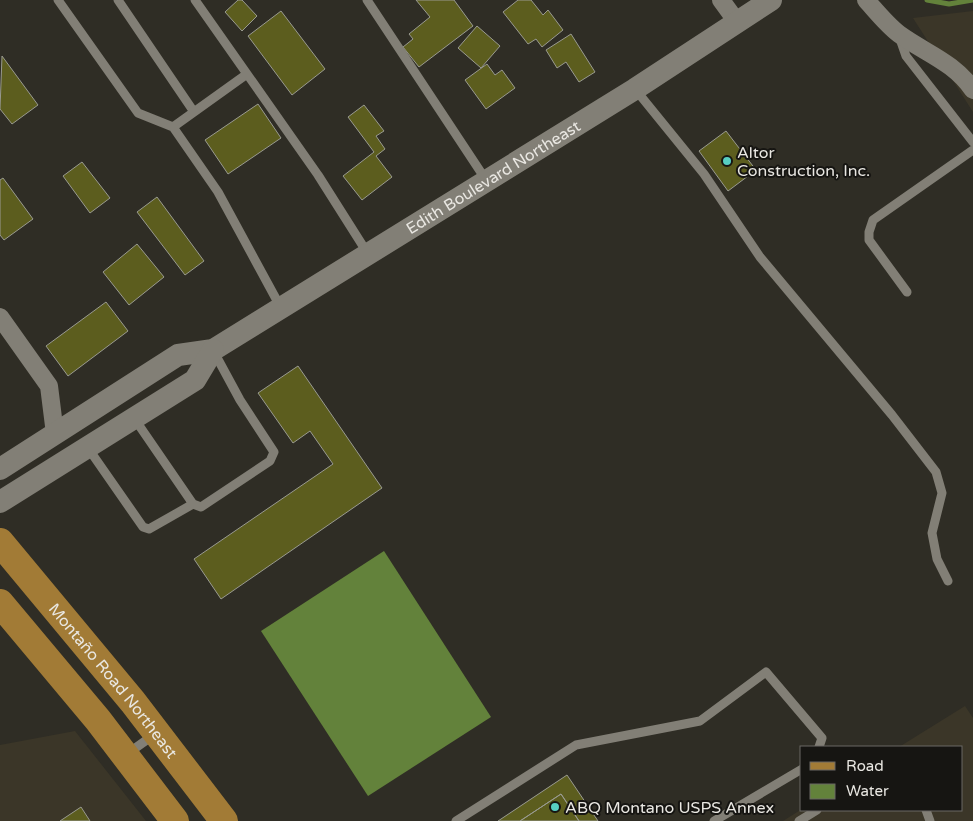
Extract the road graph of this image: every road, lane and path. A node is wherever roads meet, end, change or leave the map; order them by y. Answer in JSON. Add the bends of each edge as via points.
{"nodes":[{"id":1,"x":58,"y":0,"type":"edge"},
{"id":2,"x":118,"y":0,"type":"edge"},
{"id":3,"x":195,"y":0,"type":"edge"},
{"id":4,"x":367,"y":0,"type":"edge"},
{"id":5,"x":721,"y":0,"type":"edge"},
{"id":6,"x":771,"y":0,"type":"edge"},
{"id":7,"x":866,"y":0,"type":"edge"},
{"id":8,"x":737,"y":22,"type":"junction"},
{"id":9,"x":898,"y":33,"type":"junction"},
{"id":10,"x":247,"y":74,"type":"junction"},
{"id":11,"x":634,"y":88,"type":"junction"},
{"id":12,"x":973,"y":90,"type":"edge"},
{"id":13,"x":194,"y":112,"type":"junction"},
{"id":14,"x":173,"y":127,"type":"junction"},
{"id":15,"x":973,"y":142,"type":"edge"},
{"id":16,"x":973,"y":150,"type":"edge"},
{"id":17,"x":486,"y":180,"type":"junction"},
{"id":18,"x":368,"y":254,"type":"junction"},
{"id":19,"x":907,"y":292,"type":"dead end"},
{"id":20,"x":281,"y":308,"type":"junction"},
{"id":21,"x":0,"y":317,"type":"edge"},
{"id":22,"x":213,"y":350,"type":"junction"},
{"id":23,"x":134,"y":418,"type":"junction"},
{"id":24,"x":56,"y":434,"type":"junction"},
{"id":25,"x":87,"y":446,"type":"junction"},
{"id":26,"x":0,"y":469,"type":"edge"},
{"id":27,"x":0,"y":502,"type":"edge"},
{"id":28,"x":192,"y":504,"type":"junction"},
{"id":29,"x":0,"y":542,"type":"edge"},
{"id":30,"x":948,"y":581,"type":"dead end"},
{"id":31,"x":0,"y":603,"type":"edge"},
{"id":32,"x":157,"y":732,"type":"junction"},
{"id":33,"x":819,"y":746,"type":"edge"},
{"id":34,"x":125,"y":756,"type":"junction"},
{"id":35,"x":800,"y":770,"type":"edge"},
{"id":36,"x":815,"y":811,"type":"edge"},
{"id":37,"x":175,"y":821,"type":"edge"},
{"id":38,"x":224,"y":821,"type":"edge"},
{"id":39,"x":456,"y":821,"type":"edge"},
{"id":40,"x":714,"y":821,"type":"edge"},
{"id":41,"x":799,"y":821,"type":"edge"}],
"edges":[{"from":1,"to":14,"type":"lane","via":[[138,113]]},
{"from":2,"to":13,"type":"lane"},
{"from":3,"to":10,"type":"lane"},
{"from":4,"to":17,"type":"lane"},
{"from":5,"to":8,"type":"street"},
{"from":6,"to":8,"type":"street","name":"Edith Boulevard Northeast"},
{"from":7,"to":9,"type":"street"},
{"from":8,"to":11,"type":"street","name":"Edith Boulevard Northeast"},
{"from":9,"to":12,"type":"street","via":[[942,58],[965,78]]},
{"from":9,"to":15,"type":"lane","via":[[906,56]]},
{"from":10,"to":13,"type":"lane"},
{"from":10,"to":18,"type":"lane","via":[[318,175]]},
{"from":11,"to":17,"type":"street","name":"Edith Boulevard Northeast"},
{"from":11,"to":30,"type":"lane","via":[[704,174],[760,257],[936,472],[942,493],[932,533],[937,559]]},
{"from":13,"to":14,"type":"lane"},
{"from":14,"to":20,"type":"lane","via":[[218,192]]},
{"from":16,"to":19,"type":"lane","via":[[873,220],[869,240]]},
{"from":17,"to":18,"type":"street","name":"Edith Boulevard Northeast"},
{"from":18,"to":20,"type":"street","name":"Edith Boulevard Northeast"},
{"from":20,"to":22,"type":"street","name":"Edith Boulevard Northeast"},
{"from":21,"to":24,"type":"street","via":[[49,386]]},
{"from":22,"to":23,"type":"street","name":"Edith Boulevard Northeast","via":[[195,380]]},
{"from":22,"to":24,"type":"street","name":"Edith Boulevard Northeast","via":[[178,356]]},
{"from":22,"to":28,"type":"lane","via":[[274,452],[270,461],[201,508]]},
{"from":23,"to":25,"type":"street","name":"Edith Boulevard Northeast"},
{"from":23,"to":28,"type":"lane"},
{"from":24,"to":26,"type":"street","name":"Edith Boulevard Northeast"},
{"from":25,"to":27,"type":"street","name":"Edith Boulevard Northeast"},
{"from":25,"to":28,"type":"lane","via":[[144,527],[149,529]]},
{"from":29,"to":32,"type":"main road","name":"Montaño Road Northeast"},
{"from":31,"to":34,"type":"main road"},
{"from":32,"to":34,"type":"lane"},
{"from":32,"to":38,"type":"main road","name":"Montaño Road Northeast"},
{"from":33,"to":39,"type":"lane","via":[[822,738],[766,672],[700,721],[576,745]]},
{"from":34,"to":37,"type":"main road"},
{"from":35,"to":40,"type":"lane"},
{"from":36,"to":41,"type":"lane"}]}
